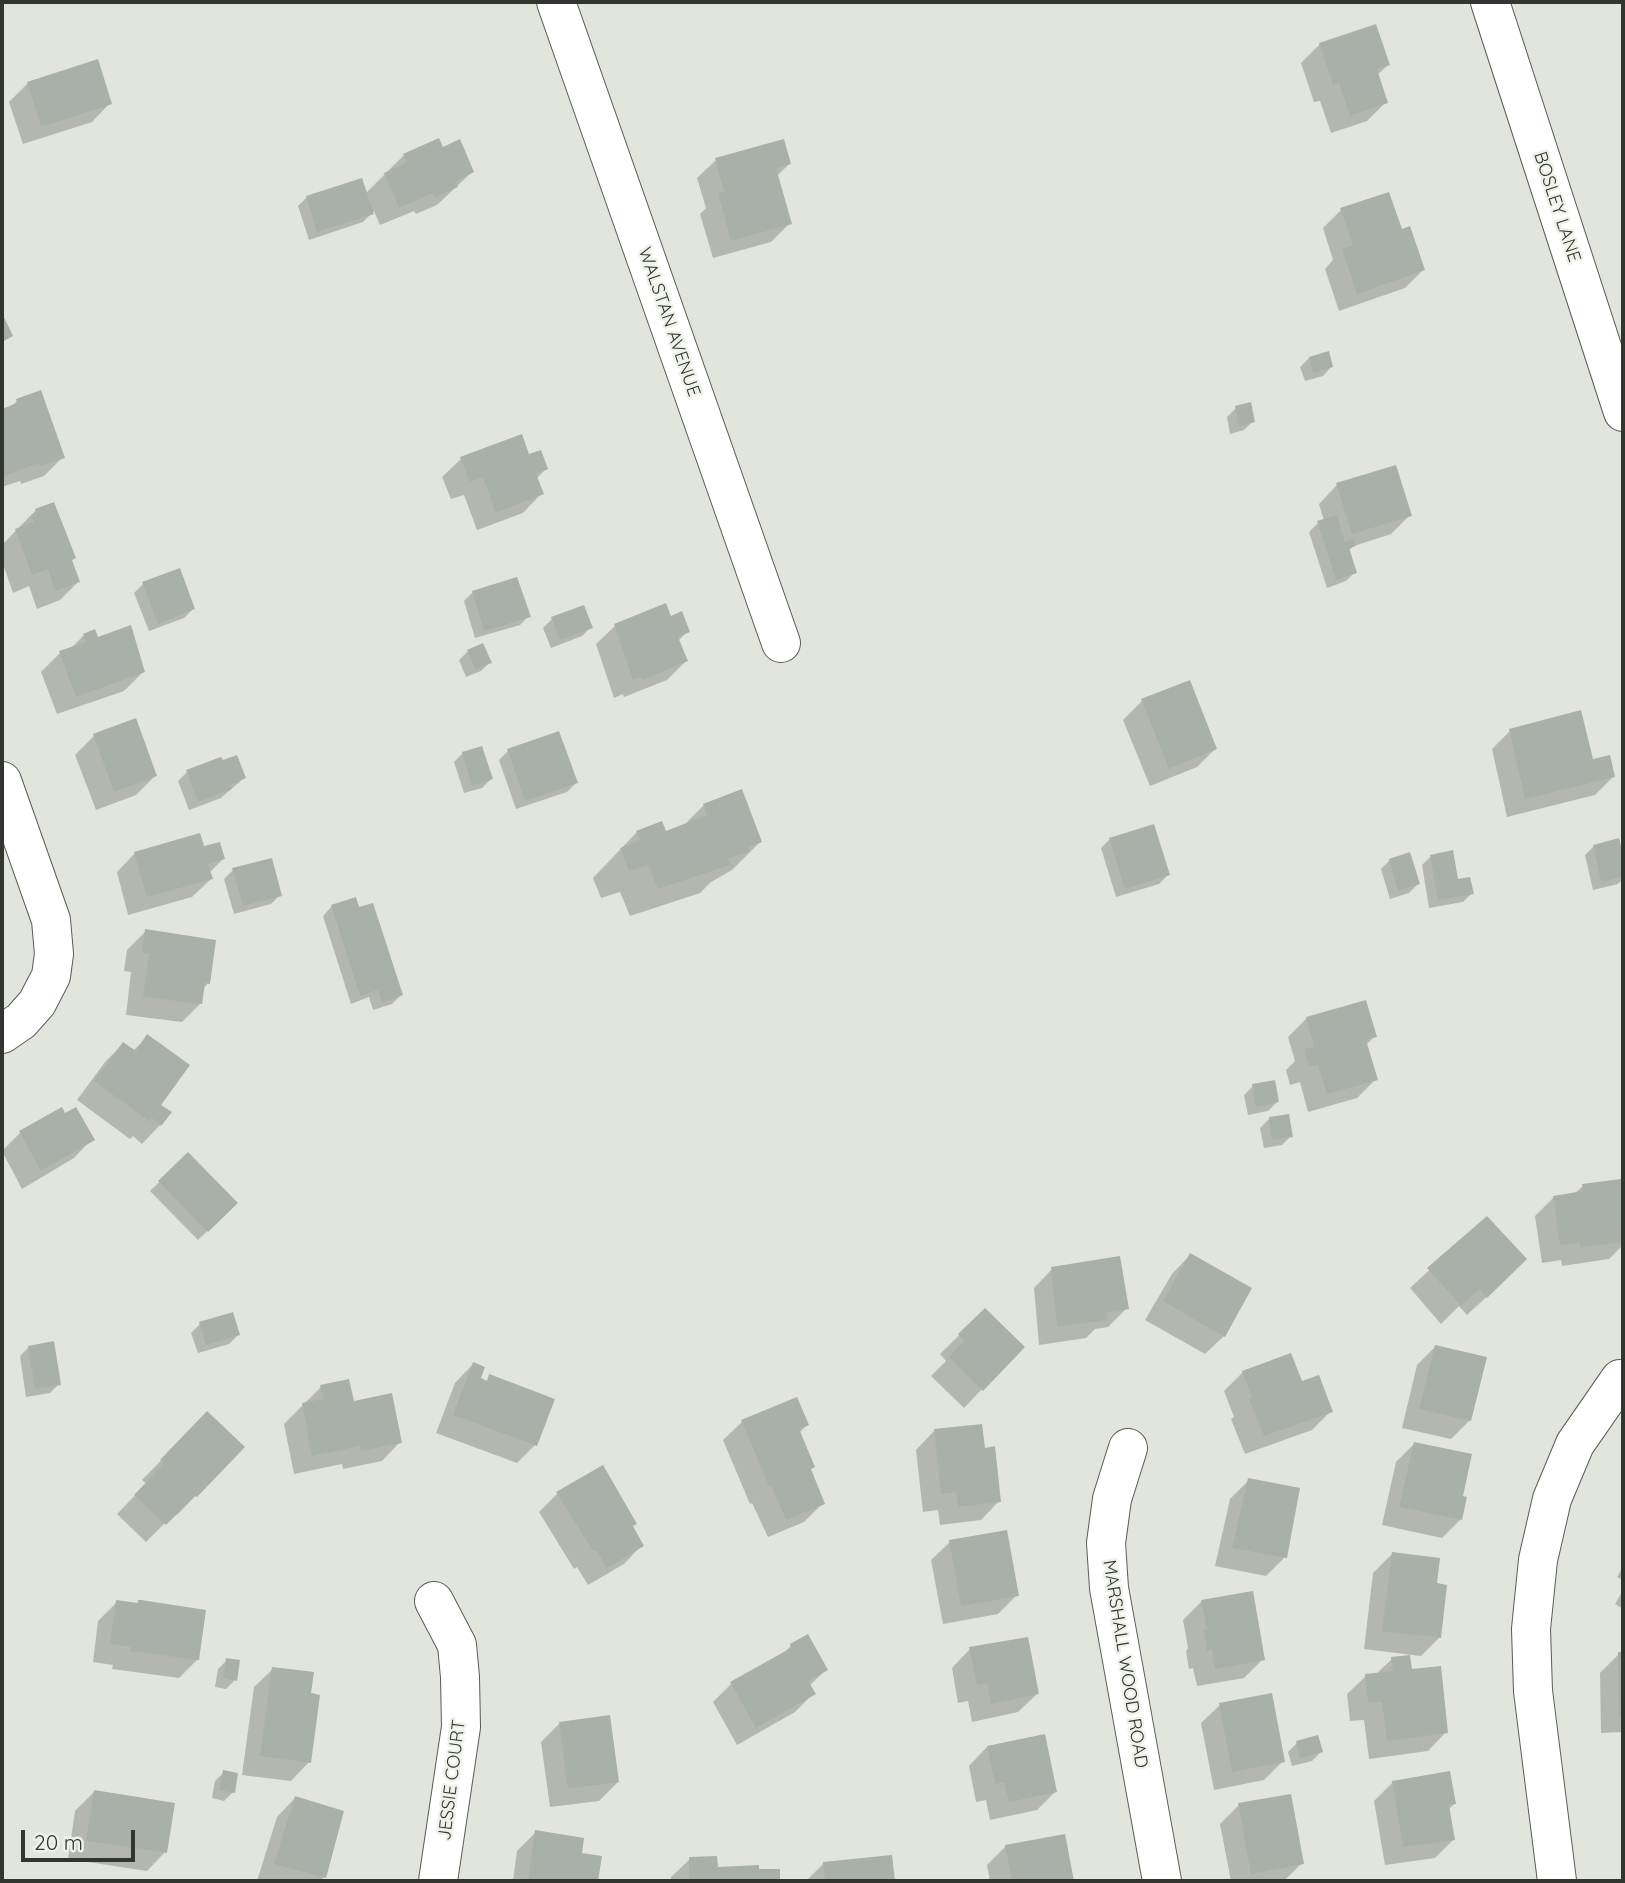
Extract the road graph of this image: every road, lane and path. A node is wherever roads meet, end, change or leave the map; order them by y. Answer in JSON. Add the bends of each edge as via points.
{"nodes":[{"id":1,"x":556,"y":2,"type":"edge"},
{"id":2,"x":1490,"y":2,"type":"edge"},
{"id":3,"x":1623,"y":412,"type":"edge"},
{"id":4,"x":781,"y":643,"type":"dead end"},
{"id":5,"x":2,"y":780,"type":"edge"},
{"id":6,"x":2,"y":1034,"type":"edge"},
{"id":7,"x":1620,"y":1379,"type":"dead end"},
{"id":8,"x":1128,"y":1448,"type":"dead end"},
{"id":9,"x":434,"y":1601,"type":"dead end"},
{"id":10,"x":438,"y":1881,"type":"edge"},
{"id":11,"x":1162,"y":1881,"type":"edge"},
{"id":12,"x":1557,"y":1881,"type":"edge"}],
"edges":[{"from":1,"to":4,"type":"street","name":"WALSTAN AVENUE"},
{"from":2,"to":3,"type":"street","name":"BOSLEY LANE"},
{"from":5,"to":6,"type":"street","via":[[51,920],[54,954],[51,976],[37,1003]]},
{"from":7,"to":12,"type":"street","via":[[1575,1444],[1552,1499],[1538,1560],[1531,1629],[1533,1691]]},
{"from":8,"to":11,"type":"street","name":"MARSHALL WOOD ROAD","via":[[1112,1499],[1106,1543],[1109,1588]]},
{"from":9,"to":10,"type":"street","name":"JESSIE COURT","via":[[457,1644],[461,1727]]}]}
